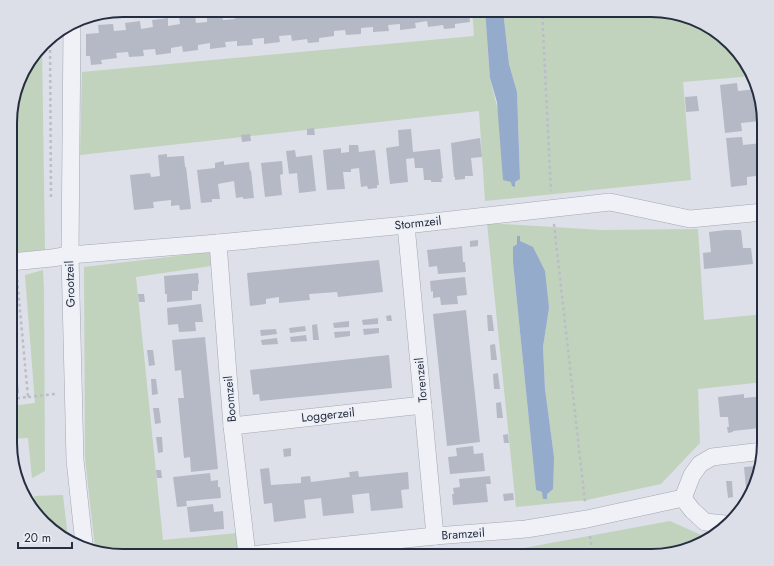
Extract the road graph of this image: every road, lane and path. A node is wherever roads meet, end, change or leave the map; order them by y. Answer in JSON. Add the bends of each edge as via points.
{"nodes":[{"id":1,"x":542,"y":17,"type":"edge"},
{"id":2,"x":72,"y":30,"type":"edge"},
{"id":3,"x":552,"y":208,"type":"junction"},
{"id":4,"x":757,"y":213,"type":"edge"},
{"id":5,"x":406,"y":225,"type":"junction"},
{"id":6,"x":218,"y":243,"type":"junction"},
{"id":7,"x":70,"y":255,"type":"junction"},
{"id":8,"x":17,"y":262,"type":"edge"},
{"id":9,"x":17,"y":298,"type":"edge"},
{"id":10,"x":55,"y":394,"type":"dead end"},
{"id":11,"x":28,"y":397,"type":"junction"},
{"id":12,"x":17,"y":398,"type":"edge"},
{"id":13,"x":423,"y":405,"type":"junction"},
{"id":14,"x":232,"y":426,"type":"junction"},
{"id":15,"x":757,"y":452,"type":"edge"},
{"id":16,"x":683,"y":498,"type":"junction"},
{"id":17,"x":587,"y":518,"type":"junction"},
{"id":18,"x":719,"y":523,"type":"edge"},
{"id":19,"x":435,"y":536,"type":"junction"},
{"id":20,"x":84,"y":541,"type":"edge"},
{"id":21,"x":243,"y":549,"type":"edge"},
{"id":22,"x":304,"y":549,"type":"edge"},
{"id":23,"x":592,"y":549,"type":"edge"}],
"edges":[{"from":1,"to":3,"type":"path"},
{"from":2,"to":7,"type":"street","name":"Grootzeil"},
{"from":3,"to":4,"type":"street","name":"Stormzeil","via":[[610,202],[690,219]]},
{"from":3,"to":5,"type":"street","name":"Stormzeil"},
{"from":3,"to":17,"type":"path"},
{"from":5,"to":6,"type":"street","name":"Stormzeil"},
{"from":5,"to":13,"type":"street","name":"Torenzeil"},
{"from":6,"to":7,"type":"street","name":"Stormzeil"},
{"from":6,"to":14,"type":"street","name":"Boomzeil"},
{"from":7,"to":8,"type":"street","name":"Stormzeil"},
{"from":7,"to":20,"type":"street","name":"Grootzeil","via":[[75,460]]},
{"from":9,"to":11,"type":"path"},
{"from":10,"to":11,"type":"path"},
{"from":11,"to":12,"type":"path"},
{"from":13,"to":14,"type":"street","name":"Loggerzeil"},
{"from":13,"to":19,"type":"street","name":"Torenzeil"},
{"from":14,"to":21,"type":"street","name":"Boomzeil"},
{"from":15,"to":16,"type":"street","via":[[712,457],[700,464],[692,475]]},
{"from":16,"to":17,"type":"street","name":"Bramzeil"},
{"from":16,"to":18,"type":"street","via":[[705,522]]},
{"from":17,"to":19,"type":"street","name":"Bramzeil","via":[[526,529]]},
{"from":17,"to":23,"type":"path"},
{"from":19,"to":22,"type":"street","name":"Bramzeil"}]}
